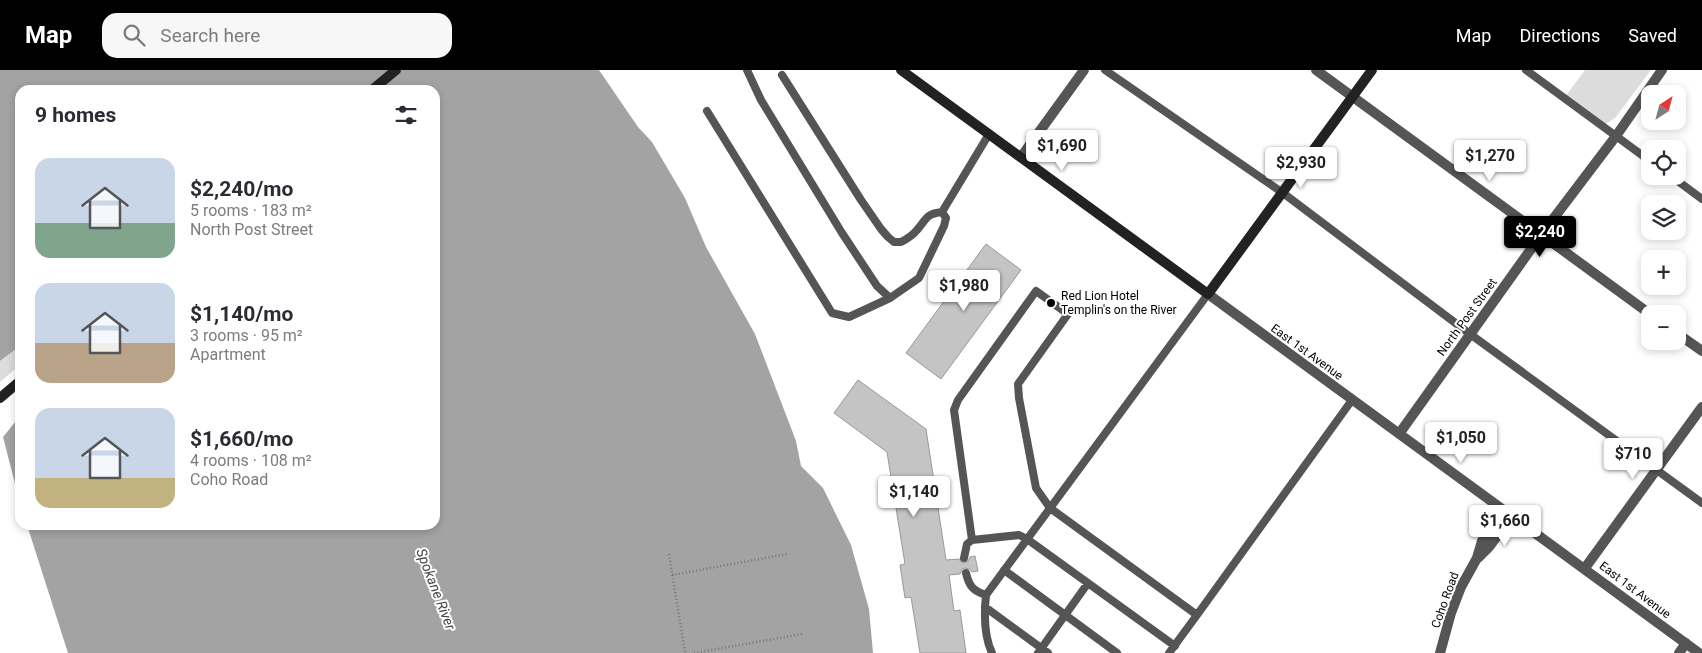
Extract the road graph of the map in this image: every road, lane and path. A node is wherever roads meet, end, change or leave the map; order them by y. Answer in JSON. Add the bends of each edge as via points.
{"nodes":[{"id":1,"x":396,"y":70,"type":"edge"},
{"id":2,"x":747,"y":70,"type":"edge"},
{"id":3,"x":901,"y":70,"type":"edge"},
{"id":4,"x":1084,"y":70,"type":"edge"},
{"id":5,"x":1105,"y":70,"type":"edge"},
{"id":6,"x":1316,"y":70,"type":"edge"},
{"id":7,"x":1372,"y":70,"type":"edge"},
{"id":8,"x":1526,"y":70,"type":"edge"},
{"id":9,"x":1662,"y":70,"type":"edge"},
{"id":10,"x":782,"y":75,"type":"dead end"},
{"id":11,"x":378,"y":85,"type":"edge"},
{"id":12,"x":1353,"y":96,"type":"junction"},
{"id":13,"x":707,"y":110,"type":"dead end"},
{"id":14,"x":989,"y":134,"type":"junction"},
{"id":15,"x":1616,"y":136,"type":"junction"},
{"id":16,"x":1641,"y":154,"type":"edge"},
{"id":17,"x":1021,"y":157,"type":"junction"},
{"id":18,"x":1683,"y":185,"type":"edge"},
{"id":19,"x":1283,"y":193,"type":"junction"},
{"id":20,"x":1702,"y":199,"type":"edge"},
{"id":21,"x":942,"y":212,"type":"junction"},
{"id":22,"x":1541,"y":235,"type":"junction"},
{"id":23,"x":1208,"y":294,"type":"junction"},
{"id":24,"x":890,"y":298,"type":"junction"},
{"id":25,"x":1641,"y":307,"type":"edge"},
{"id":26,"x":1470,"y":334,"type":"junction"},
{"id":27,"x":1686,"y":340,"type":"edge"},
{"id":28,"x":1702,"y":351,"type":"edge"},
{"id":29,"x":15,"y":385,"type":"edge"},
{"id":30,"x":0,"y":398,"type":"edge"},
{"id":31,"x":1352,"y":400,"type":"junction"},
{"id":32,"x":1702,"y":407,"type":"edge"},
{"id":33,"x":1399,"y":434,"type":"junction"},
{"id":34,"x":1657,"y":470,"type":"junction"},
{"id":35,"x":1702,"y":503,"type":"edge"},
{"id":36,"x":1050,"y":508,"type":"junction"},
{"id":37,"x":1508,"y":513,"type":"junction"},
{"id":38,"x":1027,"y":539,"type":"junction"},
{"id":39,"x":972,"y":540,"type":"junction"},
{"id":40,"x":669,"y":554,"type":"dead end"},
{"id":41,"x":788,"y":554,"type":"dead end"},
{"id":42,"x":964,"y":558,"type":"dead end"},
{"id":43,"x":1585,"y":568,"type":"junction"},
{"id":44,"x":1004,"y":570,"type":"junction"},
{"id":45,"x":966,"y":573,"type":"dead end"},
{"id":46,"x":672,"y":575,"type":"junction"},
{"id":47,"x":1088,"y":583,"type":"junction"},
{"id":48,"x":986,"y":595,"type":"junction"},
{"id":49,"x":985,"y":607,"type":"junction"},
{"id":50,"x":1065,"y":615,"type":"junction"},
{"id":51,"x":1197,"y":615,"type":"junction"},
{"id":52,"x":802,"y":634,"type":"dead end"},
{"id":53,"x":1686,"y":643,"type":"junction"},
{"id":54,"x":1175,"y":646,"type":"junction"},
{"id":55,"x":1042,"y":651,"type":"edge"},
{"id":56,"x":685,"y":653,"type":"edge"},
{"id":57,"x":694,"y":653,"type":"edge"},
{"id":58,"x":992,"y":653,"type":"edge"},
{"id":59,"x":1117,"y":653,"type":"edge"},
{"id":60,"x":1169,"y":653,"type":"edge"},
{"id":61,"x":1440,"y":653,"type":"edge"},
{"id":62,"x":1678,"y":653,"type":"edge"},
{"id":63,"x":1699,"y":653,"type":"edge"}],
"edges":[{"from":1,"to":11,"type":"street"},
{"from":2,"to":24,"type":"lane","via":[[761,100],[842,233],[877,286]]},
{"from":3,"to":14,"type":"street","name":"East 1st Avenue"},
{"from":4,"to":17,"type":"street"},
{"from":5,"to":19,"type":"lane"},
{"from":6,"to":12,"type":"street"},
{"from":7,"to":12,"type":"street"},
{"from":8,"to":15,"type":"lane"},
{"from":9,"to":15,"type":"street","name":"North Post Street"},
{"from":10,"to":21,"type":"lane","via":[[888,237],[894,242],[901,242],[917,230],[927,216]]},
{"from":12,"to":19,"type":"street"},
{"from":12,"to":22,"type":"street"},
{"from":13,"to":24,"type":"lane","via":[[832,313],[849,318]]},
{"from":14,"to":17,"type":"street","name":"East 1st Avenue"},
{"from":14,"to":21,"type":"lane"},
{"from":15,"to":16,"type":"lane"},
{"from":15,"to":22,"type":"street","name":"North Post Street"},
{"from":17,"to":23,"type":"street","name":"East 1st Avenue"},
{"from":18,"to":20,"type":"lane"},
{"from":19,"to":23,"type":"street"},
{"from":19,"to":26,"type":"lane"},
{"from":21,"to":24,"type":"lane","via":[[946,218],[944,226],[918,278]]},
{"from":22,"to":25,"type":"street"},
{"from":22,"to":26,"type":"street","name":"North Post Street"},
{"from":23,"to":31,"type":"street","name":"East 1st Avenue"},
{"from":23,"to":36,"type":"lane"},
{"from":26,"to":33,"type":"street","name":"North Post Street"},
{"from":26,"to":34,"type":"lane"},
{"from":27,"to":28,"type":"street"},
{"from":29,"to":30,"type":"street"},
{"from":31,"to":33,"type":"street","name":"East 1st Avenue"},
{"from":31,"to":51,"type":"lane"},
{"from":32,"to":34,"type":"street"},
{"from":33,"to":37,"type":"street","name":"East 1st Avenue"},
{"from":34,"to":35,"type":"lane"},
{"from":34,"to":43,"type":"street"},
{"from":36,"to":38,"type":"lane"},
{"from":36,"to":39,"type":"lane","via":[[1036,488],[1018,384],[1068,314],[1036,291],[954,410]]},
{"from":36,"to":51,"type":"lane"},
{"from":37,"to":43,"type":"street","name":"East 1st Avenue"},
{"from":37,"to":61,"type":"street","name":"Coho Road","via":[[1482,541],[1451,613]]},
{"from":38,"to":39,"type":"lane","via":[[1019,535]]},
{"from":38,"to":44,"type":"lane"},
{"from":38,"to":47,"type":"lane"},
{"from":39,"to":42,"type":"lane","via":[[967,544]]},
{"from":40,"to":46,"type":"path"},
{"from":41,"to":46,"type":"path"},
{"from":43,"to":53,"type":"street","name":"East 1st Avenue"},
{"from":44,"to":48,"type":"lane"},
{"from":44,"to":50,"type":"lane"},
{"from":45,"to":48,"type":"lane","via":[[968,583],[975,591]]},
{"from":46,"to":56,"type":"path"},
{"from":47,"to":50,"type":"lane"},
{"from":47,"to":54,"type":"lane"},
{"from":48,"to":49,"type":"lane"},
{"from":49,"to":55,"type":"lane"},
{"from":49,"to":58,"type":"lane","via":[[988,645]]},
{"from":50,"to":55,"type":"lane"},
{"from":50,"to":59,"type":"lane"},
{"from":51,"to":54,"type":"lane"},
{"from":52,"to":57,"type":"path"},
{"from":53,"to":62,"type":"street"},
{"from":53,"to":63,"type":"street","name":"East 1st Avenue"},
{"from":54,"to":60,"type":"lane"}]}
